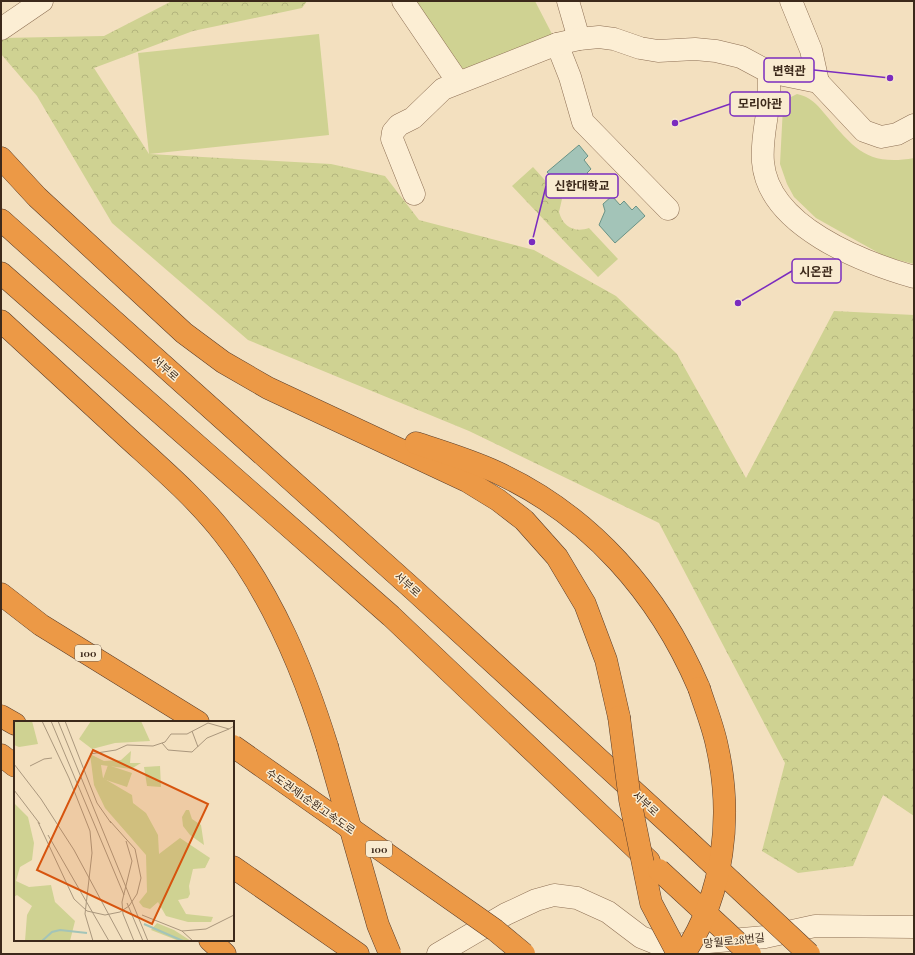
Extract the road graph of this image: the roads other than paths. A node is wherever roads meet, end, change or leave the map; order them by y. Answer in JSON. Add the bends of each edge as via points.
{"nodes":[{"id":1,"x":42,"y":1,"type":"edge"},
{"id":2,"x":403,"y":1,"type":"edge"},
{"id":3,"x":568,"y":1,"type":"edge"},
{"id":4,"x":791,"y":1,"type":"edge"},
{"id":5,"x":1,"y":29,"type":"edge"},
{"id":6,"x":579,"y":39,"type":"junction"},
{"id":7,"x":557,"y":44,"type":"junction"},
{"id":8,"x":770,"y":72,"type":"junction"},
{"id":9,"x":458,"y":82,"type":"junction"},
{"id":10,"x":818,"y":82,"type":"junction"},
{"id":11,"x":914,"y":125,"type":"edge"},
{"id":12,"x":1,"y":158,"type":"edge"},
{"id":13,"x":414,"y":194,"type":"dead end"},
{"id":14,"x":668,"y":209,"type":"dead end"},
{"id":15,"x":1,"y":220,"type":"edge"},
{"id":16,"x":1,"y":273,"type":"edge"},
{"id":17,"x":914,"y":277,"type":"edge"},
{"id":18,"x":1,"y":321,"type":"edge"},
{"id":19,"x":323,"y":412,"type":"junction"},
{"id":20,"x":1,"y":594,"type":"edge"},
{"id":21,"x":1,"y":716,"type":"edge"},
{"id":22,"x":197,"y":721,"type":"edge"},
{"id":23,"x":14,"y":723,"type":"edge"},
{"id":24,"x":234,"y":747,"type":"edge"},
{"id":25,"x":1,"y":755,"type":"edge"},
{"id":26,"x":14,"y":765,"type":"edge"},
{"id":27,"x":234,"y":868,"type":"edge"},
{"id":28,"x":914,"y":927,"type":"edge"},
{"id":29,"x":211,"y":941,"type":"edge"},
{"id":30,"x":225,"y":954,"type":"edge"},
{"id":31,"x":358,"y":954,"type":"edge"},
{"id":32,"x":390,"y":954,"type":"edge"},
{"id":33,"x":438,"y":954,"type":"edge"},
{"id":34,"x":524,"y":954,"type":"edge"},
{"id":35,"x":678,"y":954,"type":"edge"},
{"id":36,"x":684,"y":954,"type":"edge"},
{"id":37,"x":750,"y":954,"type":"edge"},
{"id":38,"x":809,"y":954,"type":"edge"}],
"edges":[{"from":1,"to":5,"type":"street"},
{"from":2,"to":9,"type":"street"},
{"from":3,"to":6,"type":"street"},
{"from":4,"to":10,"type":"street","via":[[811,50]]},
{"from":6,"to":7,"type":"street"},
{"from":6,"to":8,"type":"street","via":[[614,39],[640,48],[658,50],[716,50],[741,57]]},
{"from":7,"to":9,"type":"street"},
{"from":7,"to":14,"type":"street","via":[[570,76],[583,122]]},
{"from":8,"to":10,"type":"street"},
{"from":8,"to":17,"type":"street","via":[[763,163],[770,188],[782,205],[802,225],[839,248],[880,267]]},
{"from":9,"to":13,"type":"street","via":[[443,88],[421,112],[399,125],[393,132],[392,140]]},
{"from":10,"to":11,"type":"street","via":[[864,131],[881,137],[897,134]]},
{"from":12,"to":19,"type":"highway","via":[[37,197],[184,333],[223,362],[268,388]]},
{"from":15,"to":38,"type":"highway","name":"서부로","bridge":true,"via":[[414,590]]},
{"from":16,"to":37,"type":"highway","bridge":true,"via":[[391,616]]},
{"from":18,"to":32,"type":"highway","bridge":true,"via":[[189,494],[225,536],[252,576],[288,641],[307,687],[327,746],[378,925]]},
{"from":19,"to":35,"type":"highway","bridge":true,"via":[[467,481],[511,510],[557,557],[584,604],[606,660],[619,717],[630,800],[651,903]]},
{"from":19,"to":36,"type":"highway","bridge":true,"via":[[496,472],[538,495],[574,520],[617,559],[647,596],[676,639],[699,688],[717,745],[724,790],[725,825],[720,862],[712,892],[702,922]]},
{"from":20,"to":22,"type":"highway","number":"100","via":[[41,625]]},
{"from":21,"to":23,"type":"highway"},
{"from":24,"to":34,"type":"highway","name":"수도권제1순환고속도로","number":"100","bridge":true,"via":[[495,930]]},
{"from":25,"to":26,"type":"highway"},
{"from":27,"to":31,"type":"highway"},
{"from":28,"to":33,"type":"street","name":"망월로28번길","via":[[815,926],[764,937],[663,946],[641,937],[608,912],[577,898],[554,895],[506,914]]},
{"from":29,"to":30,"type":"highway"}]}
